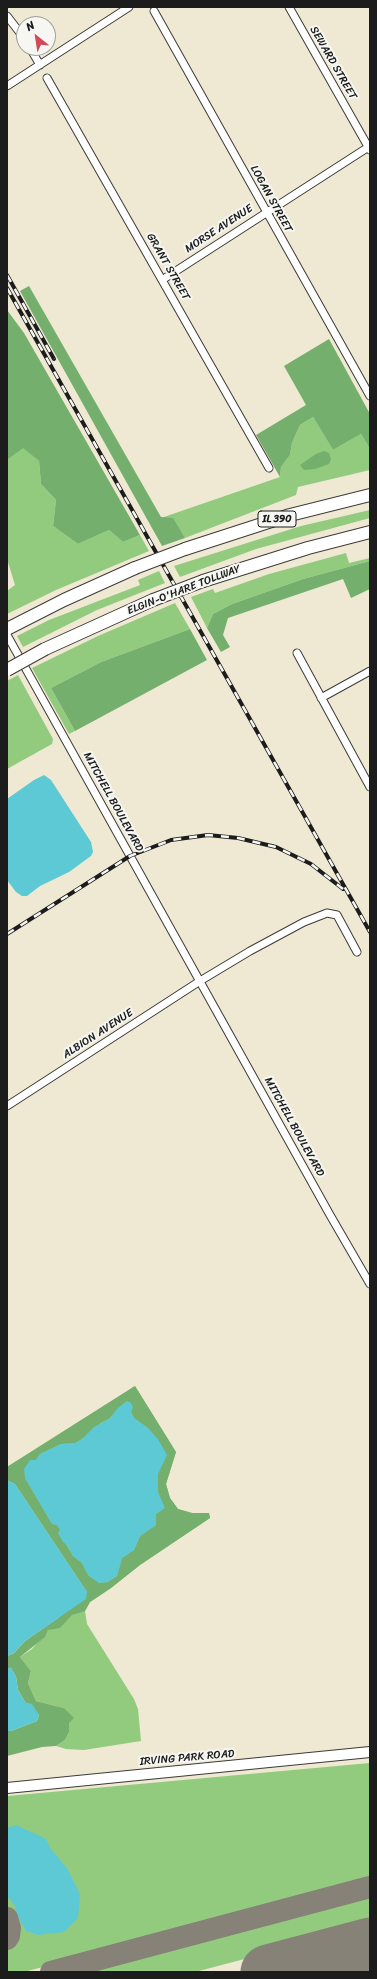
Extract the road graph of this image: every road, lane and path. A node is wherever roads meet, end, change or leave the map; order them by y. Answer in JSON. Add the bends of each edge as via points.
{"nodes":[{"id":1,"x":128,"y":7,"type":"edge"},
{"id":2,"x":288,"y":7,"type":"edge"},
{"id":3,"x":154,"y":11,"type":"dead end"},
{"id":4,"x":7,"y":16,"type":"edge"},
{"id":5,"x":16,"y":28,"type":"edge"},
{"id":6,"x":35,"y":56,"type":"edge"},
{"id":7,"x":40,"y":65,"type":"junction"},
{"id":8,"x":47,"y":78,"type":"dead end"},
{"id":9,"x":7,"y":86,"type":"edge"},
{"id":10,"x":369,"y":148,"type":"edge"},
{"id":11,"x":265,"y":212,"type":"junction"},
{"id":12,"x":162,"y":280,"type":"junction"},
{"id":13,"x":370,"y":396,"type":"edge"},
{"id":14,"x":269,"y":468,"type":"dead end"},
{"id":15,"x":370,"y":495,"type":"edge"},
{"id":16,"x":370,"y":532,"type":"edge"},
{"id":17,"x":7,"y":629,"type":"edge"},
{"id":18,"x":7,"y":635,"type":"edge"},
{"id":19,"x":297,"y":653,"type":"dead end"},
{"id":20,"x":7,"y":670,"type":"edge"},
{"id":21,"x":370,"y":670,"type":"edge"},
{"id":22,"x":321,"y":698,"type":"junction"},
{"id":23,"x":370,"y":787,"type":"edge"},
{"id":24,"x":357,"y":952,"type":"dead end"},
{"id":25,"x":200,"y":981,"type":"junction"},
{"id":26,"x":7,"y":1106,"type":"edge"},
{"id":27,"x":370,"y":1284,"type":"edge"},
{"id":28,"x":370,"y":1752,"type":"edge"},
{"id":29,"x":7,"y":1788,"type":"edge"}],
"edges":[{"from":1,"to":7,"type":"street"},
{"from":2,"to":10,"type":"street","name":"SEWARD STREET"},
{"from":3,"to":11,"type":"street","name":"LOGAN STREET"},
{"from":4,"to":5,"type":"street"},
{"from":6,"to":7,"type":"street"},
{"from":7,"to":9,"type":"street"},
{"from":8,"to":12,"type":"street","name":"GRANT STREET"},
{"from":10,"to":11,"type":"street","name":"MORSE AVENUE"},
{"from":11,"to":12,"type":"street","name":"MORSE AVENUE"},
{"from":11,"to":13,"type":"street","name":"LOGAN STREET"},
{"from":12,"to":14,"type":"street","name":"GRANT STREET"},
{"from":15,"to":17,"type":"highway","number":"IL 390","bridge":true,"via":[[290,515],[185,549],[135,568]]},
{"from":16,"to":20,"type":"highway","name":"ELGIN-O'HARE TOLLWAY","bridge":true,"via":[[308,548],[203,581],[153,600],[45,649]]},
{"from":18,"to":25,"type":"street","name":"MITCHELL BOULEVARD"},
{"from":19,"to":22,"type":"street"},
{"from":21,"to":22,"type":"street"},
{"from":22,"to":23,"type":"street"},
{"from":24,"to":25,"type":"street","via":[[337,915],[327,913],[304,922]]},
{"from":25,"to":26,"type":"street","name":"ALBION AVENUE"},
{"from":25,"to":27,"type":"street","name":"MITCHELL BOULEVARD"},
{"from":28,"to":29,"type":"main road","name":"IRVING PARK ROAD"}]}
